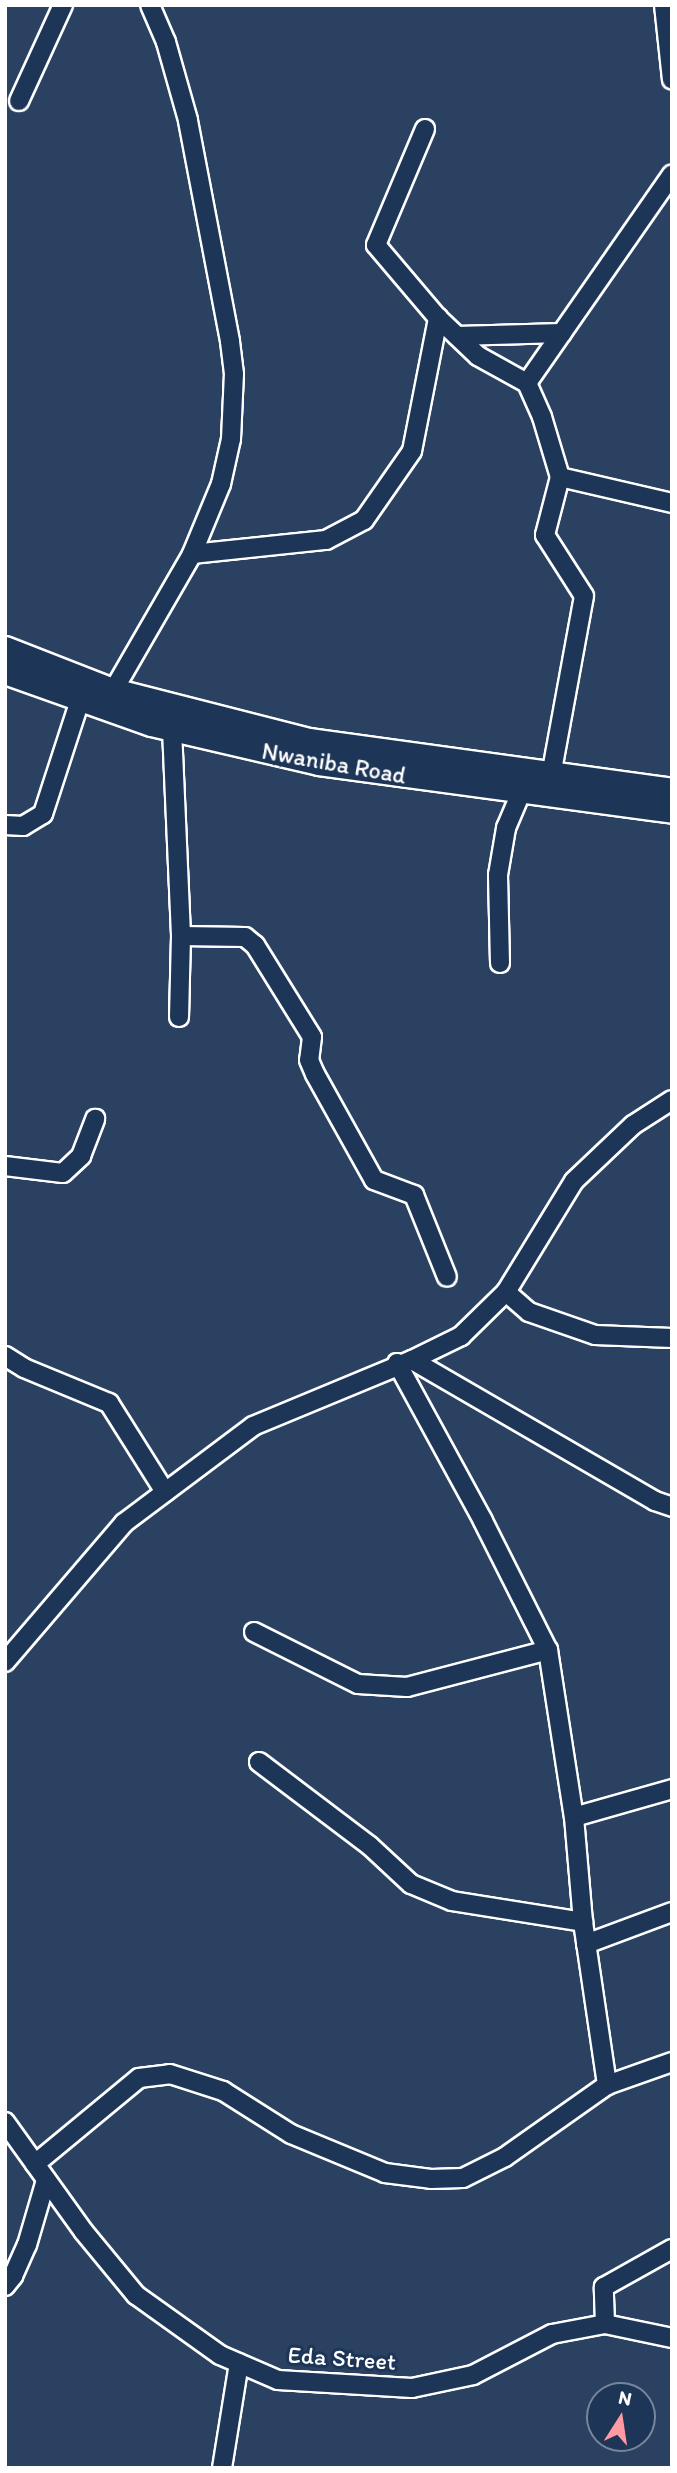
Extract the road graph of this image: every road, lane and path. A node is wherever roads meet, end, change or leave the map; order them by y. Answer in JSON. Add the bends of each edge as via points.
{"nodes":[{"id":1,"x":63,"y":5,"type":"edge"},
{"id":2,"x":150,"y":5,"type":"edge"},
{"id":3,"x":664,"y":5,"type":"edge"},
{"id":4,"x":672,"y":80,"type":"edge"},
{"id":5,"x":19,"y":100,"type":"dead end"},
{"id":6,"x":425,"y":129,"type":"dead end"},
{"id":7,"x":672,"y":174,"type":"edge"},
{"id":8,"x":438,"y":318,"type":"junction"},
{"id":9,"x":562,"y":333,"type":"junction"},
{"id":10,"x":457,"y":336,"type":"junction"},
{"id":11,"x":527,"y":383,"type":"junction"},
{"id":12,"x":560,"y":477,"type":"junction"},
{"id":13,"x":672,"y":503,"type":"edge"},
{"id":14,"x":192,"y":554,"type":"junction"},
{"id":15,"x":5,"y":649,"type":"edge"},
{"id":16,"x":5,"y":672,"type":"edge"},
{"id":17,"x":113,"y":691,"type":"junction"},
{"id":18,"x":80,"y":700,"type":"junction"},
{"id":19,"x":173,"y":729,"type":"junction"},
{"id":20,"x":551,"y":776,"type":"junction"},
{"id":21,"x":672,"y":791,"type":"edge"},
{"id":22,"x":521,"y":793,"type":"junction"},
{"id":23,"x":672,"y":811,"type":"edge"},
{"id":24,"x":5,"y":825,"type":"edge"},
{"id":25,"x":181,"y":936,"type":"junction"},
{"id":26,"x":500,"y":963,"type":"dead end"},
{"id":27,"x":179,"y":1017,"type":"dead end"},
{"id":28,"x":672,"y":1100,"type":"edge"},
{"id":29,"x":95,"y":1119,"type":"dead end"},
{"id":30,"x":5,"y":1166,"type":"edge"},
{"id":31,"x":446,"y":1277,"type":"dead end"},
{"id":32,"x":506,"y":1292,"type":"junction"},
{"id":33,"x":672,"y":1338,"type":"edge"},
{"id":34,"x":5,"y":1356,"type":"edge"},
{"id":35,"x":404,"y":1362,"type":"junction"},
{"id":36,"x":165,"y":1492,"type":"junction"},
{"id":37,"x":666,"y":1502,"type":"edge"},
{"id":38,"x":254,"y":1632,"type":"dead end"},
{"id":39,"x":548,"y":1650,"type":"junction"},
{"id":40,"x":5,"y":1662,"type":"edge"},
{"id":41,"x":259,"y":1762,"type":"dead end"},
{"id":42,"x":672,"y":1789,"type":"edge"},
{"id":43,"x":574,"y":1817,"type":"junction"},
{"id":44,"x":672,"y":1912,"type":"edge"},
{"id":45,"x":583,"y":1922,"type":"junction"},
{"id":46,"x":586,"y":1944,"type":"junction"},
{"id":47,"x":672,"y":2062,"type":"edge"},
{"id":48,"x":607,"y":2085,"type":"junction"},
{"id":49,"x":5,"y":2122,"type":"edge"},
{"id":50,"x":35,"y":2164,"type":"junction"},
{"id":51,"x":46,"y":2180,"type":"junction"},
{"id":52,"x":672,"y":2249,"type":"edge"},
{"id":53,"x":5,"y":2286,"type":"edge"},
{"id":54,"x":605,"y":2324,"type":"junction"},
{"id":55,"x":672,"y":2338,"type":"edge"},
{"id":56,"x":239,"y":2363,"type":"junction"},
{"id":57,"x":222,"y":2468,"type":"edge"}],
"edges":[{"from":1,"to":5,"type":"street"},
{"from":2,"to":14,"type":"street","via":[[166,42],[188,120],[234,374],[231,439],[221,484]]},
{"from":3,"to":4,"type":"street"},
{"from":6,"to":8,"type":"street","via":[[376,245]]},
{"from":7,"to":9,"type":"street"},
{"from":8,"to":10,"type":"street"},
{"from":8,"to":14,"type":"street","via":[[412,451],[364,520],[326,540]]},
{"from":9,"to":10,"type":"street"},
{"from":9,"to":11,"type":"street"},
{"from":10,"to":11,"type":"street","via":[[478,356]]},
{"from":11,"to":12,"type":"street"},
{"from":12,"to":13,"type":"street"},
{"from":12,"to":20,"type":"street","via":[[545,535],[584,596]]},
{"from":14,"to":17,"type":"street"},
{"from":15,"to":17,"type":"main road"},
{"from":16,"to":18,"type":"main road","name":"Nwaniba Road"},
{"from":17,"to":20,"type":"main road","via":[[309,741]]},
{"from":18,"to":19,"type":"main road","name":"Nwaniba Road"},
{"from":18,"to":24,"type":"street","via":[[43,814],[23,825]]},
{"from":19,"to":22,"type":"main road","name":"Nwaniba Road","via":[[319,763]]},
{"from":19,"to":25,"type":"street"},
{"from":20,"to":21,"type":"main road"},
{"from":22,"to":23,"type":"main road","name":"Nwaniba Road"},
{"from":22,"to":26,"type":"street","via":[[506,828],[498,875]]},
{"from":25,"to":27,"type":"street"},
{"from":25,"to":31,"type":"street","via":[[245,937],[255,945],[312,1037],[309,1059],[315,1074],[374,1180],[415,1195]]},
{"from":28,"to":32,"type":"street","via":[[632,1125],[574,1181]]},
{"from":29,"to":30,"type":"street","via":[[81,1156],[63,1172]]},
{"from":32,"to":33,"type":"street","via":[[529,1312],[595,1335]]},
{"from":32,"to":35,"type":"street","via":[[461,1336]]},
{"from":34,"to":36,"type":"street","via":[[108,1403]]},
{"from":35,"to":36,"type":"street","via":[[253,1426]]},
{"from":35,"to":37,"type":"street"},
{"from":35,"to":39,"type":"street"},
{"from":36,"to":40,"type":"street","via":[[124,1523]]},
{"from":38,"to":39,"type":"street","via":[[358,1684],[407,1687]]},
{"from":39,"to":43,"type":"street"},
{"from":41,"to":45,"type":"street","via":[[370,1846],[411,1884],[452,1901]]},
{"from":42,"to":43,"type":"street"},
{"from":43,"to":45,"type":"street"},
{"from":44,"to":46,"type":"street"},
{"from":45,"to":46,"type":"street"},
{"from":46,"to":48,"type":"street"},
{"from":47,"to":48,"type":"street"},
{"from":48,"to":50,"type":"street","via":[[505,2157],[463,2178],[385,2173],[291,2134],[223,2091],[170,2074],[139,2078]]},
{"from":49,"to":50,"type":"street","name":"Eda Street"},
{"from":50,"to":51,"type":"street","name":"Eda Street"},
{"from":51,"to":53,"type":"street","via":[[27,2245]]},
{"from":51,"to":56,"type":"street","name":"Eda Street","via":[[136,2295],[220,2355]]},
{"from":52,"to":54,"type":"street","via":[[604,2287]]},
{"from":54,"to":55,"type":"street"},
{"from":54,"to":56,"type":"street","name":"Eda Street","via":[[552,2334],[473,2375],[412,2388],[278,2380]]},
{"from":56,"to":57,"type":"street"}]}
